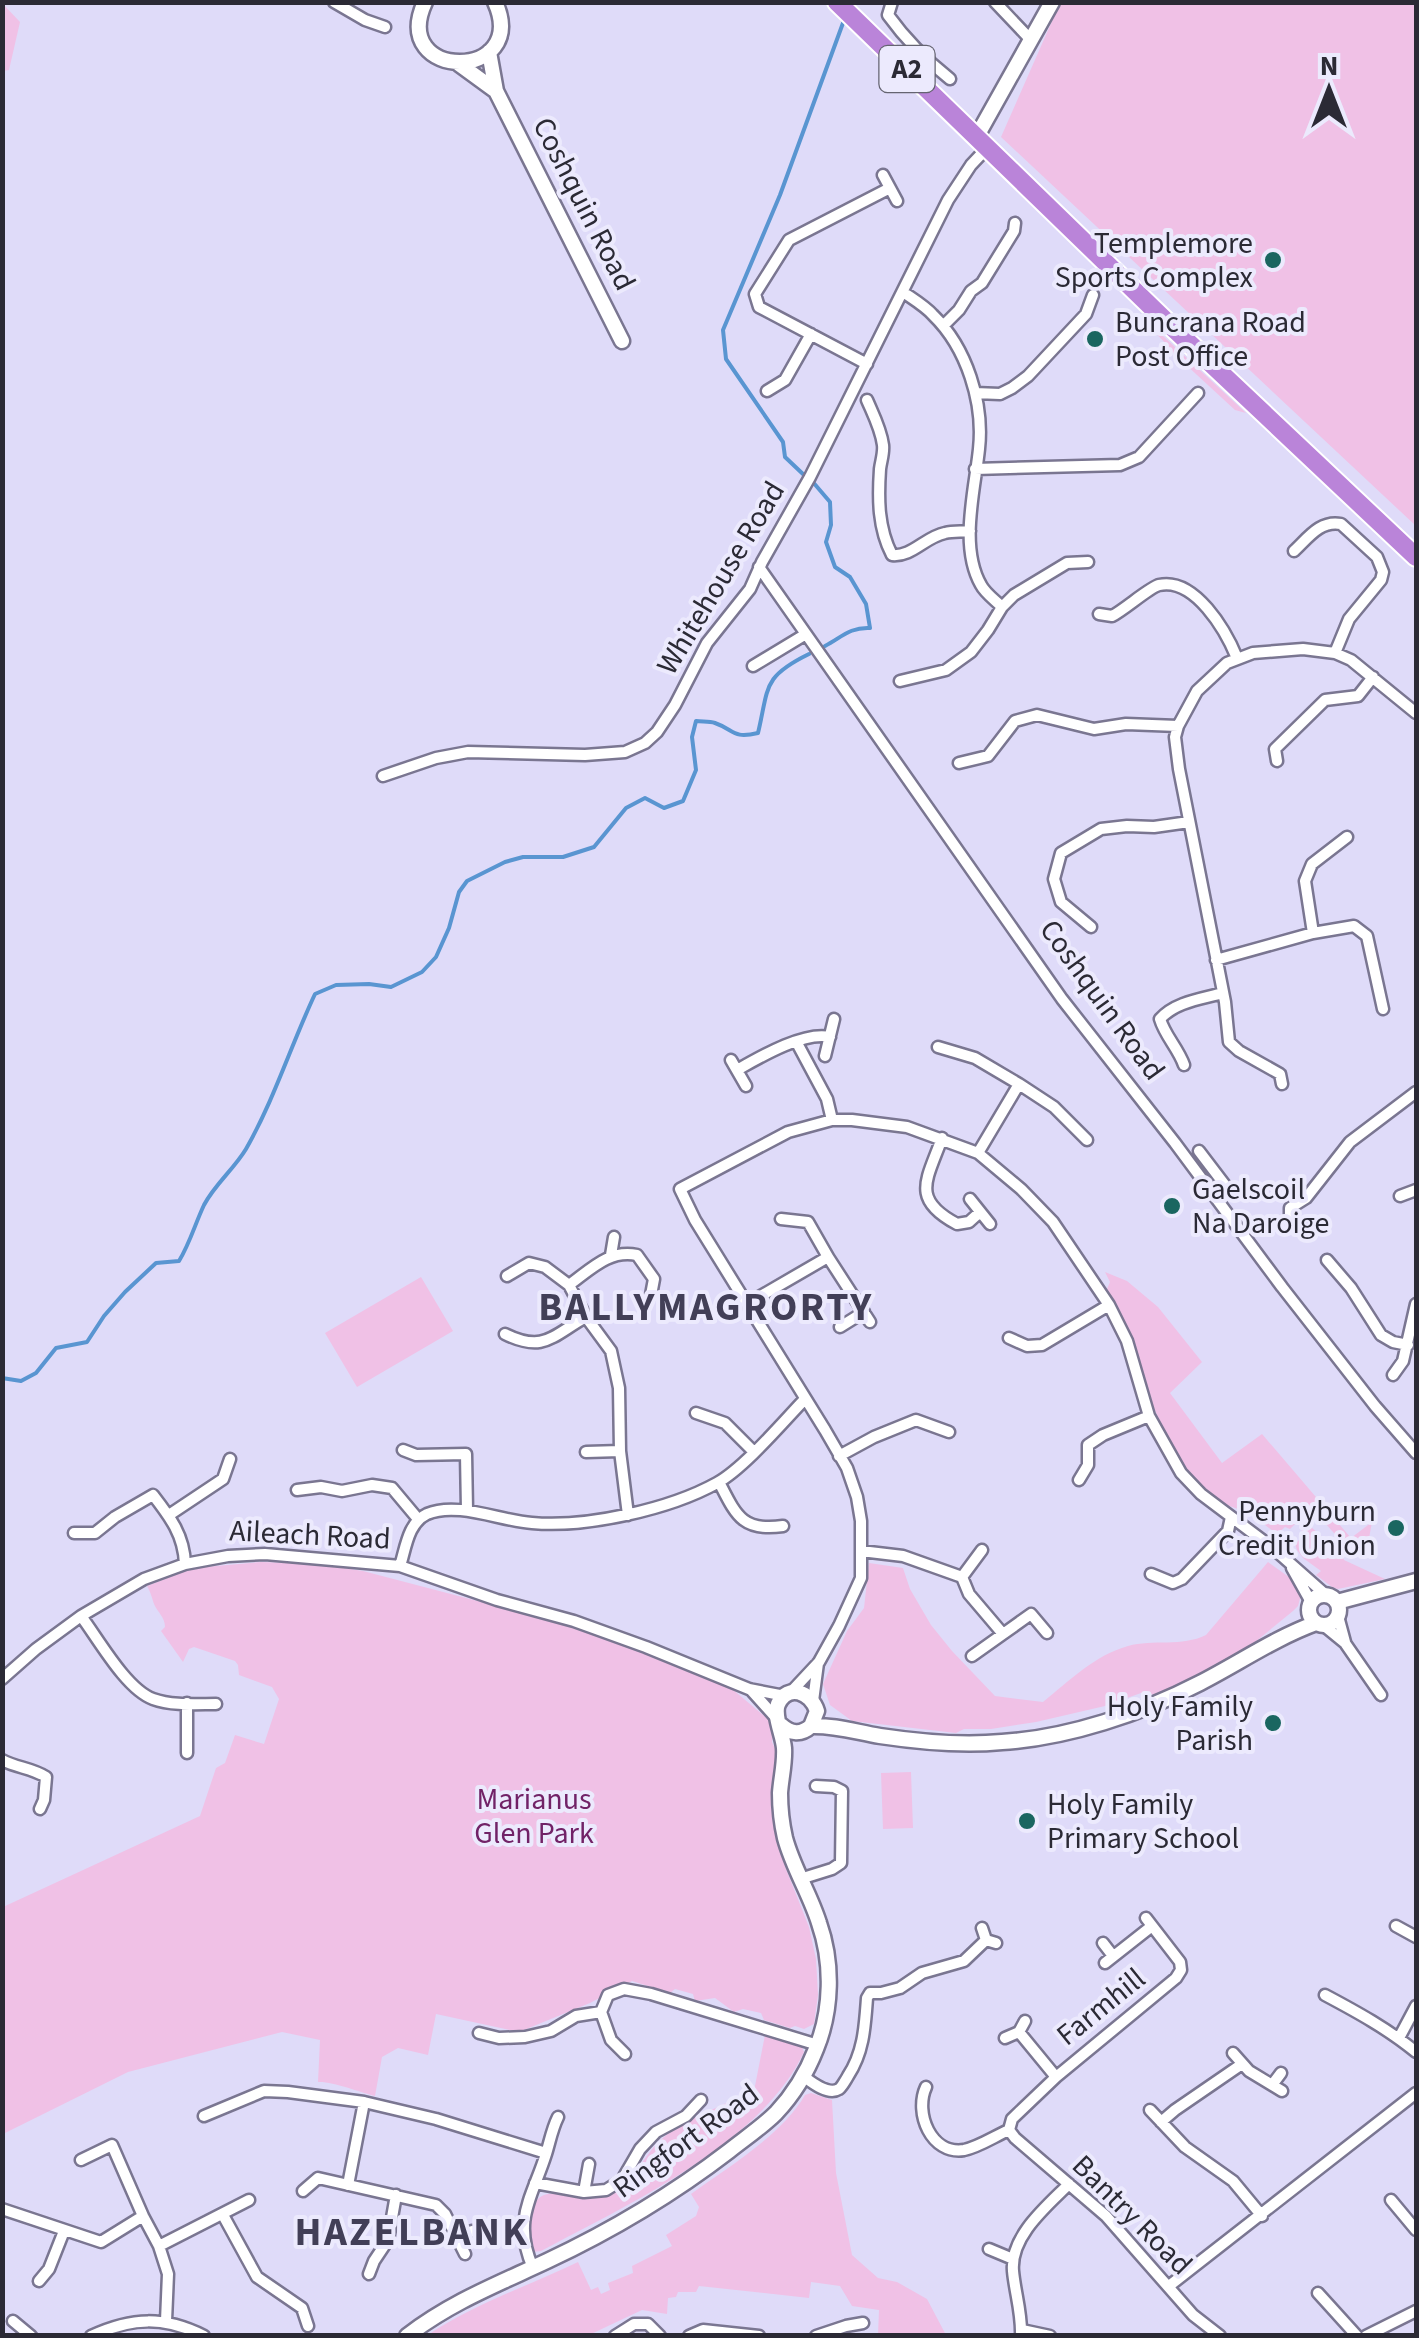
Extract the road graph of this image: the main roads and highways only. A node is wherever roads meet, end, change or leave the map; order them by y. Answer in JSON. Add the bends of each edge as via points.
{"nodes":[{"id":1,"x":837,"y":2,"type":"edge"},
{"id":2,"x":1416,"y":558,"type":"edge"}],
"edges":[{"from":1,"to":2,"type":"highway","number":"A2"}]}
